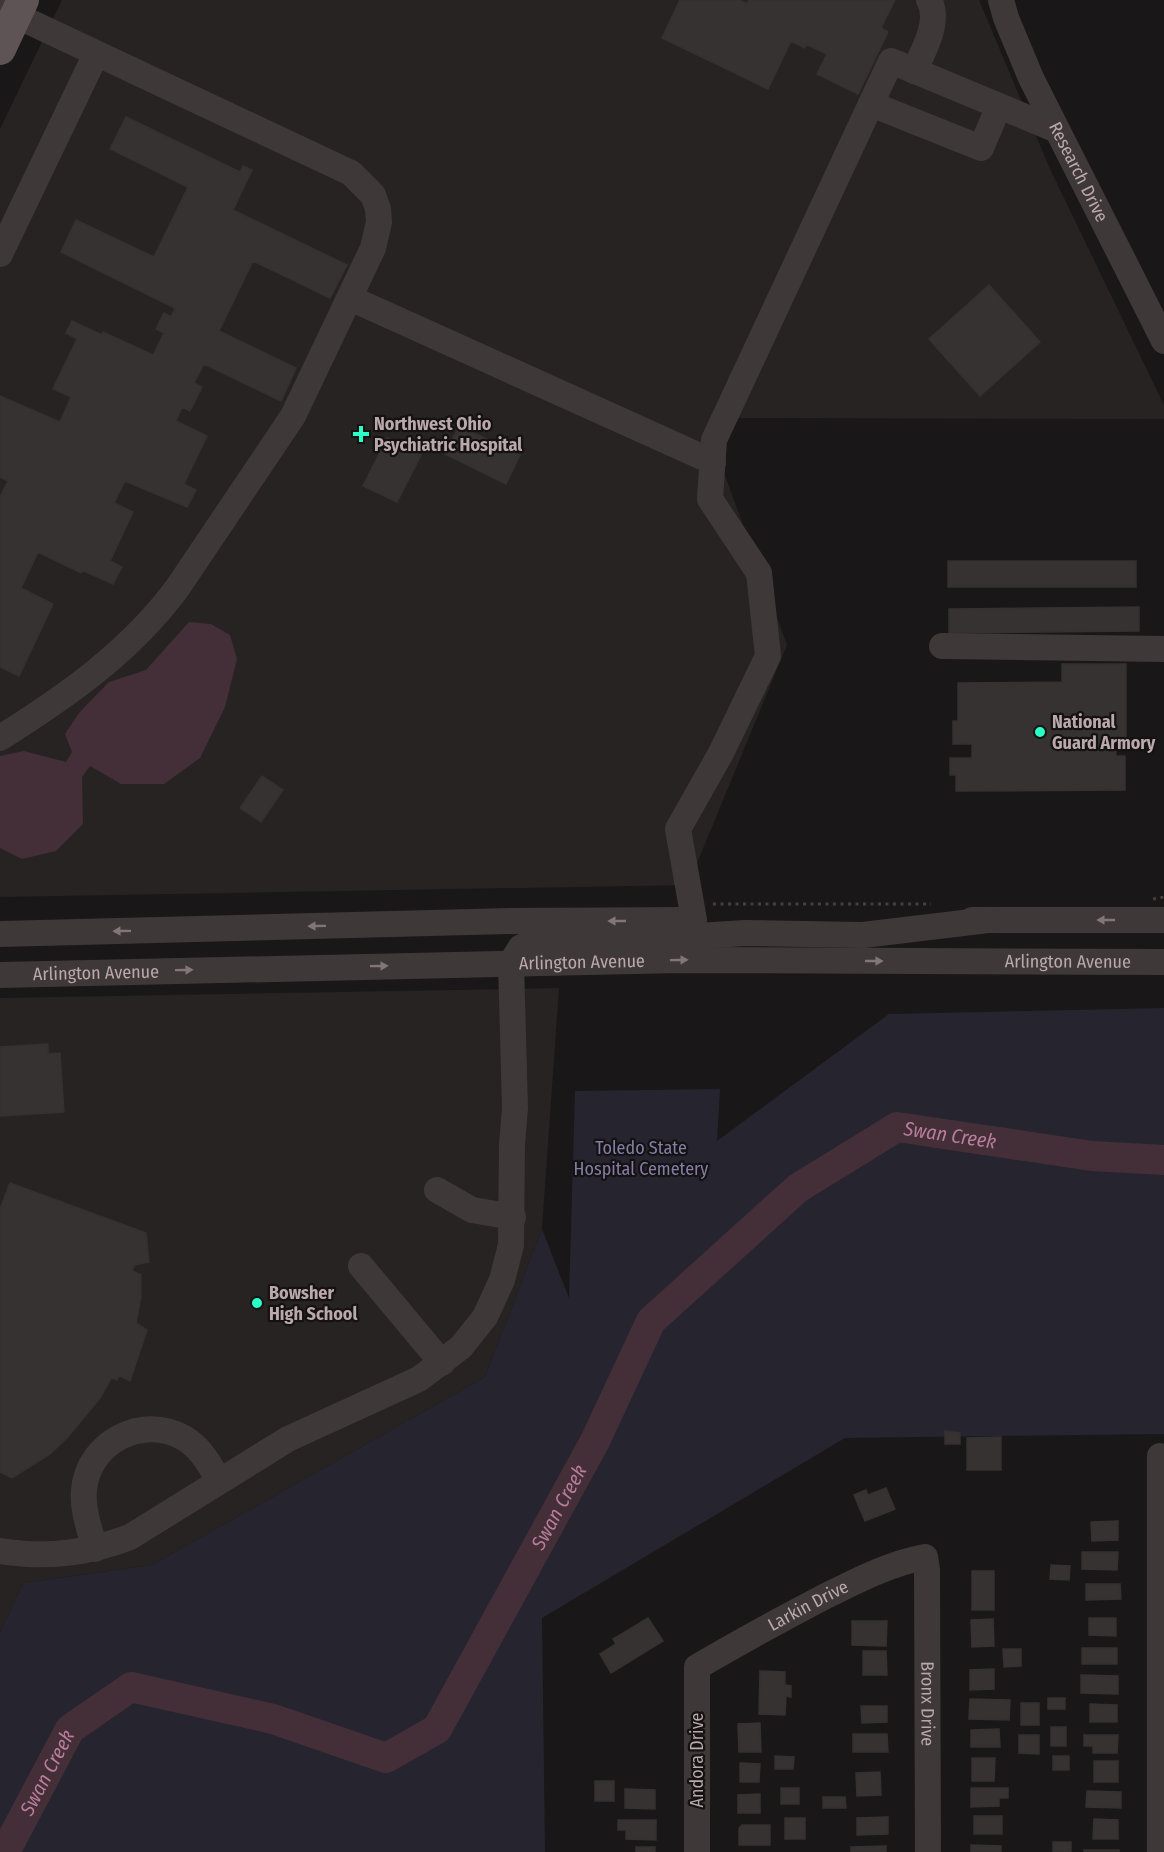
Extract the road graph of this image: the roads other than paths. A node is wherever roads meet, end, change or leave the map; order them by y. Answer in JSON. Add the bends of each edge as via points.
{"nodes":[{"id":1,"x":929,"y":0,"type":"edge"},
{"id":2,"x":1001,"y":0,"type":"edge"},
{"id":3,"x":13,"y":8,"type":"edge"},
{"id":4,"x":0,"y":49,"type":"edge"},
{"id":5,"x":96,"y":54,"type":"junction"},
{"id":6,"x":914,"y":71,"type":"junction"},
{"id":7,"x":871,"y":104,"type":"junction"},
{"id":8,"x":999,"y":106,"type":"junction"},
{"id":9,"x":1057,"y":130,"type":"junction"},
{"id":10,"x":0,"y":254,"type":"edge"},
{"id":11,"x":350,"y":298,"type":"junction"},
{"id":12,"x":1164,"y":341,"type":"edge"},
{"id":13,"x":713,"y":462,"type":"junction"},
{"id":14,"x":942,"y":646,"type":"dead end"},
{"id":15,"x":1164,"y":649,"type":"edge"},
{"id":16,"x":0,"y":738,"type":"edge"},
{"id":17,"x":694,"y":920,"type":"junction"},
{"id":18,"x":988,"y":920,"type":"junction"},
{"id":19,"x":1164,"y":920,"type":"edge"},
{"id":20,"x":0,"y":934,"type":"edge"},
{"id":21,"x":1164,"y":962,"type":"edge"},
{"id":22,"x":511,"y":963,"type":"junction"},
{"id":23,"x":0,"y":975,"type":"edge"},
{"id":24,"x":437,"y":1190,"type":"dead end"},
{"id":25,"x":513,"y":1217,"type":"junction"},
{"id":26,"x":361,"y":1266,"type":"dead end"},
{"id":27,"x":442,"y":1363,"type":"junction"},
{"id":28,"x":1160,"y":1456,"type":"dead end"},
{"id":29,"x":219,"y":1480,"type":"junction"},
{"id":30,"x":95,"y":1549,"type":"junction"},
{"id":31,"x":0,"y":1551,"type":"edge"},
{"id":32,"x":925,"y":1557,"type":"joint"},
{"id":33,"x":697,"y":1667,"type":"joint"},
{"id":34,"x":697,"y":1852,"type":"edge"},
{"id":35,"x":928,"y":1852,"type":"edge"},
{"id":36,"x":1160,"y":1852,"type":"edge"}],
"edges":[{"from":1,"to":6,"type":"street","via":[[933,7],[928,41]]},
{"from":2,"to":9,"type":"street","name":"Research Drive","via":[[1031,78]]},
{"from":3,"to":4,"type":"main road"},
{"from":3,"to":5,"type":"street"},
{"from":5,"to":10,"type":"street"},
{"from":5,"to":11,"type":"street","via":[[335,164],[364,183],[373,195],[379,222],[373,248]]},
{"from":6,"to":7,"type":"street","via":[[891,61]]},
{"from":6,"to":8,"type":"street"},
{"from":7,"to":8,"type":"street","via":[[981,148]]},
{"from":7,"to":13,"type":"street","via":[[714,440]]},
{"from":8,"to":9,"type":"street"},
{"from":9,"to":12,"type":"street","name":"Research Drive"},
{"from":11,"to":13,"type":"street"},
{"from":11,"to":16,"type":"street","via":[[293,416],[158,614],[95,672]]},
{"from":13,"to":17,"type":"street","via":[[710,499],[759,573],[768,656],[721,753],[678,829]]},
{"from":14,"to":15,"type":"street"},
{"from":17,"to":18,"type":"street"},
{"from":17,"to":20,"type":"street","one_way":true},
{"from":19,"to":18,"type":"street","one_way":true},
{"from":18,"to":22,"type":"street","via":[[863,935],[746,933],[542,940],[520,947]]},
{"from":22,"to":21,"type":"street","name":"Arlington Avenue","one_way":true},
{"from":23,"to":22,"type":"street","name":"Arlington Avenue","one_way":true},
{"from":22,"to":25,"type":"street"},
{"from":24,"to":25,"type":"street","via":[[471,1210]]},
{"from":25,"to":27,"type":"street","via":[[508,1261],[493,1299],[474,1333]]},
{"from":26,"to":27,"type":"street"},
{"from":27,"to":29,"type":"street","via":[[404,1388],[314,1426]]},
{"from":28,"to":36,"type":"street"},
{"from":29,"to":30,"type":"street","via":[[151,1526]]},
{"from":29,"to":30,"type":"street","via":[[197,1448],[172,1432],[145,1430],[118,1437],[98,1454],[86,1478],[84,1506]]},
{"from":30,"to":31,"type":"street","via":[[44,1557]]},
{"from":32,"to":33,"type":"street","name":"Larkin Drive","via":[[899,1562],[851,1584]]},
{"from":32,"to":35,"type":"street","name":"Bronx Drive"},
{"from":33,"to":34,"type":"street","name":"Andora Drive"}]}
